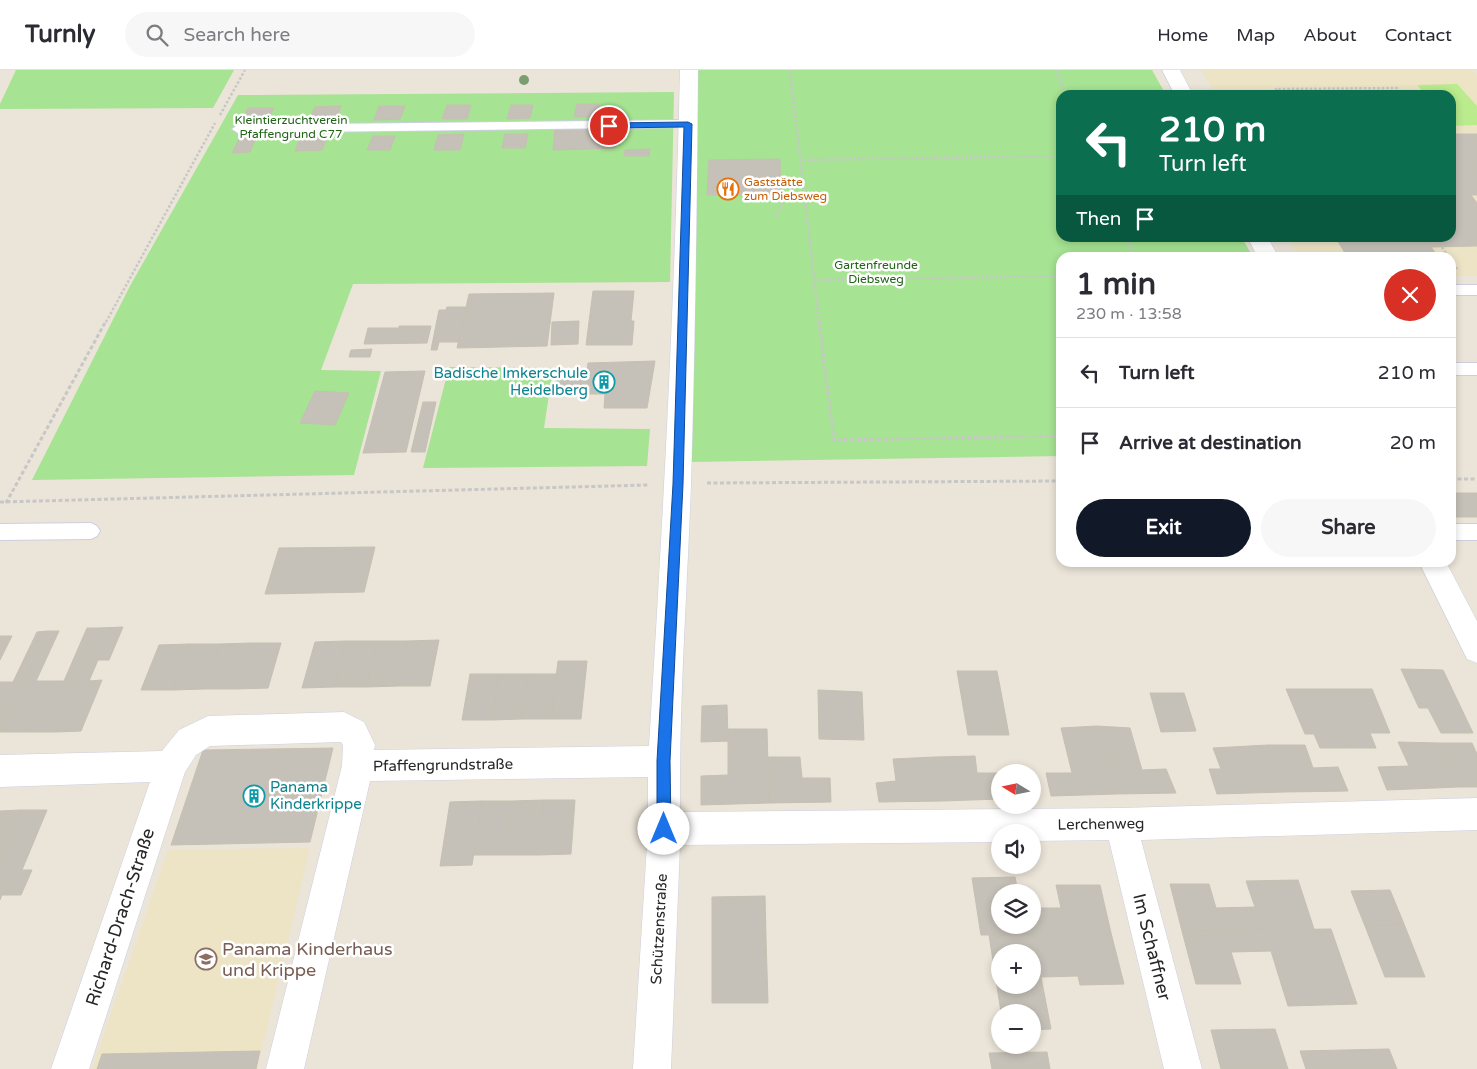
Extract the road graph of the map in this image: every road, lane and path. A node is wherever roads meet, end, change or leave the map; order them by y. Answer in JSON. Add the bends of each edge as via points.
{"nodes":[{"id":1,"x":245,"y":70,"type":"edge"},
{"id":2,"x":689,"y":70,"type":"edge"},
{"id":3,"x":790,"y":70,"type":"edge"},
{"id":4,"x":1056,"y":70,"type":"edge"},
{"id":5,"x":1171,"y":70,"type":"edge"},
{"id":6,"x":1398,"y":88,"type":"dead end"},
{"id":7,"x":1064,"y":90,"type":"edge"},
{"id":8,"x":1181,"y":90,"type":"edge"},
{"id":9,"x":1276,"y":90,"type":"edge"},
{"id":10,"x":688,"y":124,"type":"junction"},
{"id":11,"x":238,"y":129,"type":"dead end"},
{"id":12,"x":1056,"y":156,"type":"edge"},
{"id":13,"x":799,"y":160,"type":"junction"},
{"id":14,"x":802,"y":185,"type":"junction"},
{"id":15,"x":775,"y":216,"type":"dead end"},
{"id":16,"x":1442,"y":247,"type":"dead end"},
{"id":17,"x":1445,"y":252,"type":"edge"},
{"id":18,"x":1056,"y":276,"type":"edge"},
{"id":19,"x":815,"y":280,"type":"junction"},
{"id":20,"x":1456,"y":290,"type":"edge"},
{"id":21,"x":1477,"y":290,"type":"edge"},
{"id":22,"x":1456,"y":369,"type":"edge"},
{"id":23,"x":1477,"y":369,"type":"edge"},
{"id":24,"x":1056,"y":436,"type":"edge"},
{"id":25,"x":1456,"y":479,"type":"edge"},
{"id":26,"x":1477,"y":479,"type":"edge"},
{"id":27,"x":1056,"y":481,"type":"edge"},
{"id":28,"x":678,"y":484,"type":"junction"},
{"id":29,"x":0,"y":502,"type":"edge"},
{"id":30,"x":7,"y":502,"type":"junction"},
{"id":31,"x":91,"y":531,"type":"dead end"},
{"id":32,"x":0,"y":532,"type":"edge"},
{"id":33,"x":1456,"y":532,"type":"edge"},
{"id":34,"x":1477,"y":532,"type":"edge"},
{"id":35,"x":1435,"y":567,"type":"edge"},
{"id":36,"x":1477,"y":650,"type":"edge"},
{"id":37,"x":664,"y":761,"type":"junction"},
{"id":38,"x":171,"y":766,"type":"junction"},
{"id":39,"x":358,"y":766,"type":"junction"},
{"id":40,"x":0,"y":771,"type":"edge"},
{"id":41,"x":1477,"y":814,"type":"edge"},
{"id":42,"x":1121,"y":824,"type":"junction"},
{"id":43,"x":664,"y":829,"type":"junction"},
{"id":44,"x":70,"y":1069,"type":"edge"},
{"id":45,"x":285,"y":1069,"type":"edge"},
{"id":46,"x":652,"y":1069,"type":"edge"},
{"id":47,"x":1183,"y":1069,"type":"edge"}],
"edges":[{"from":1,"to":30,"type":"path"},
{"from":2,"to":10,"type":"street","name":"Schützenstraße"},
{"from":3,"to":13,"type":"path"},
{"from":4,"to":7,"type":"path"},
{"from":5,"to":8,"type":"street"},
{"from":6,"to":9,"type":"path"},
{"from":10,"to":11,"type":"lane"},
{"from":10,"to":28,"type":"street","name":"Schützenstraße"},
{"from":12,"to":13,"type":"path"},
{"from":13,"to":14,"type":"path"},
{"from":14,"to":15,"type":"path","via":[[792,188]]},
{"from":14,"to":19,"type":"path"},
{"from":16,"to":17,"type":"path"},
{"from":18,"to":19,"type":"path"},
{"from":19,"to":24,"type":"path","via":[[834,440]]},
{"from":20,"to":21,"type":"lane"},
{"from":22,"to":23,"type":"lane"},
{"from":25,"to":26,"type":"path"},
{"from":27,"to":28,"type":"path"},
{"from":28,"to":30,"type":"path"},
{"from":28,"to":37,"type":"street","name":"Schützenstraße"},
{"from":29,"to":30,"type":"path"},
{"from":31,"to":32,"type":"lane"},
{"from":33,"to":34,"type":"lane"},
{"from":35,"to":36,"type":"street"},
{"from":37,"to":39,"type":"street","name":"Pfaffengrundstraße"},
{"from":37,"to":43,"type":"street","name":"Schützenstraße"},
{"from":38,"to":39,"type":"street","name":"Pfaffengrundstraße","via":[[181,747],[208,731],[344,727],[353,732],[359,745]]},
{"from":38,"to":40,"type":"street"},
{"from":38,"to":44,"type":"street","name":"Richard-Drach-Straße"},
{"from":39,"to":45,"type":"street"},
{"from":41,"to":42,"type":"street","name":"Lerchenweg"},
{"from":42,"to":43,"type":"street","name":"Lerchenweg"},
{"from":42,"to":47,"type":"street","name":"Im Schaffner"},
{"from":43,"to":46,"type":"street","name":"Schützenstraße"}]}
